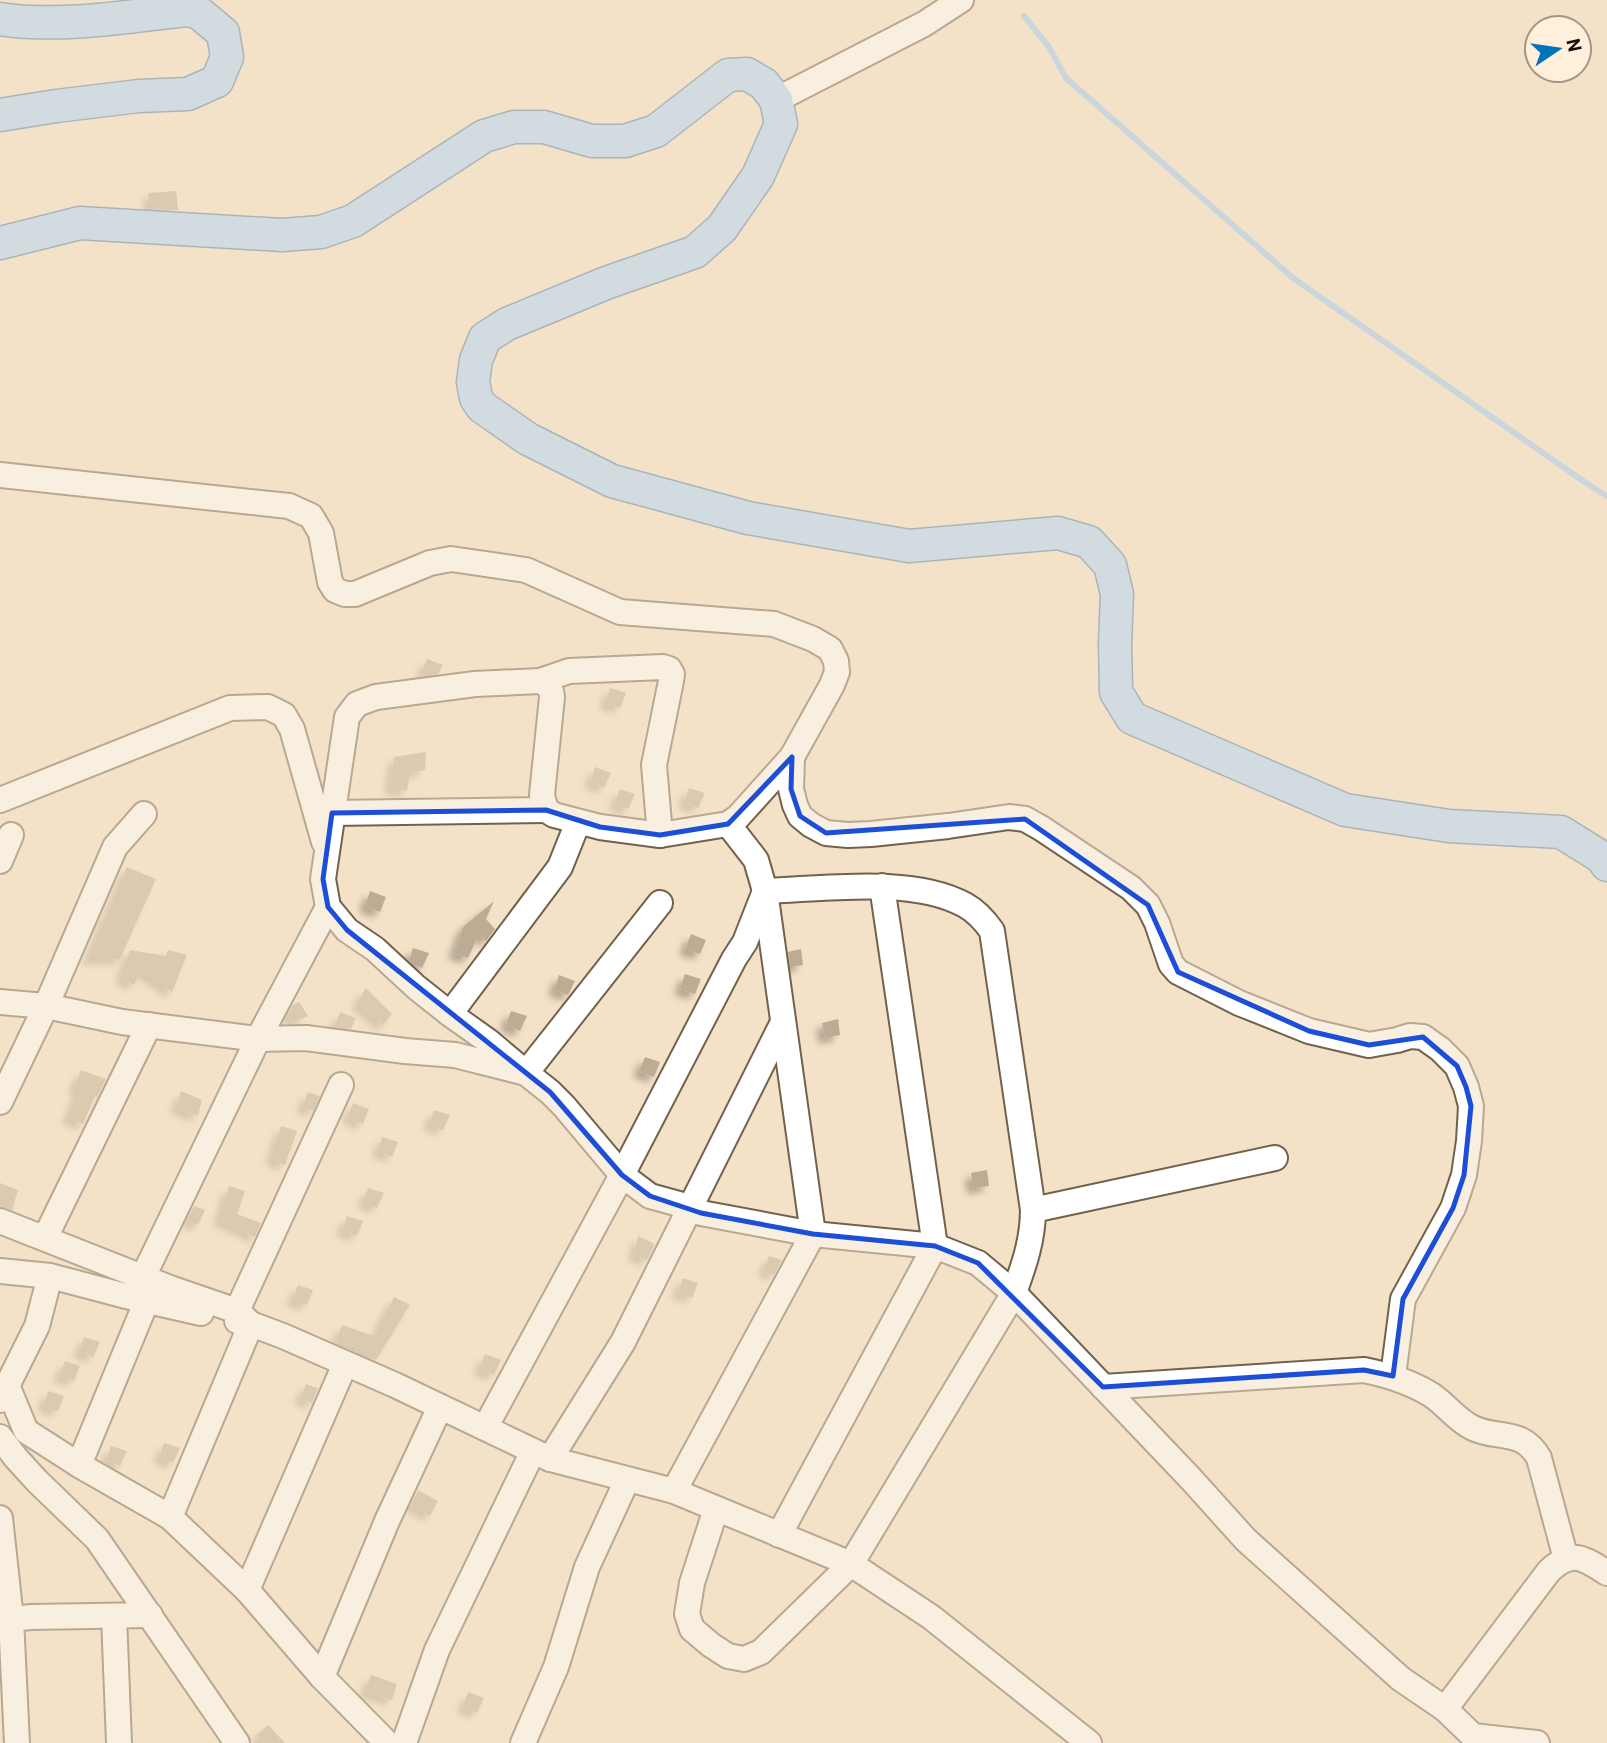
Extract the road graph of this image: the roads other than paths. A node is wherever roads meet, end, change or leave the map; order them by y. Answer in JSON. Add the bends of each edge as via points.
{"nodes":[{"id":1,"x":961,"y":0,"type":"edge"},
{"id":2,"x":0,"y":19,"type":"edge"},
{"id":3,"x":776,"y":100,"type":"junction"},
{"id":4,"x":0,"y":115,"type":"edge"},
{"id":5,"x":0,"y":243,"type":"edge"},
{"id":6,"x":0,"y":475,"type":"edge"},
{"id":7,"x":540,"y":681,"type":"junction"},
{"id":8,"x":792,"y":757,"type":"junction"},
{"id":9,"x":0,"y":800,"type":"edge"},
{"id":10,"x":546,"y":810,"type":"junction"},
{"id":11,"x":332,"y":813,"type":"junction"},
{"id":12,"x":144,"y":814,"type":"dead end"},
{"id":13,"x":578,"y":822,"type":"junction"},
{"id":14,"x":728,"y":824,"type":"junction"},
{"id":15,"x":11,"y":835,"type":"dead end"},
{"id":16,"x":660,"y":835,"type":"junction"},
{"id":17,"x":327,"y":850,"type":"junction"},
{"id":18,"x":0,"y":861,"type":"edge"},
{"id":19,"x":1607,"y":865,"type":"edge"},
{"id":20,"x":882,"y":886,"type":"junction"},
{"id":21,"x":765,"y":891,"type":"junction"},
{"id":22,"x":660,"y":903,"type":"dead end"},
{"id":23,"x":328,"y":907,"type":"junction"},
{"id":24,"x":0,"y":1002,"type":"edge"},
{"id":25,"x":46,"y":1006,"type":"junction"},
{"id":26,"x":450,"y":1014,"type":"junction"},
{"id":27,"x":783,"y":1022,"type":"junction"},
{"id":28,"x":149,"y":1025,"type":"junction"},
{"id":29,"x":258,"y":1039,"type":"junction"},
{"id":30,"x":526,"y":1073,"type":"junction"},
{"id":31,"x":341,"y":1085,"type":"dead end"},
{"id":32,"x":0,"y":1102,"type":"edge"},
{"id":33,"x":1275,"y":1158,"type":"dead end"},
{"id":34,"x":622,"y":1175,"type":"junction"},
{"id":35,"x":690,"y":1208,"type":"junction"},
{"id":36,"x":1032,"y":1210,"type":"junction"},
{"id":37,"x":0,"y":1221,"type":"edge"},
{"id":38,"x":813,"y":1234,"type":"junction"},
{"id":39,"x":45,"y":1238,"type":"junction"},
{"id":40,"x":935,"y":1246,"type":"junction"},
{"id":41,"x":0,"y":1271,"type":"edge"},
{"id":42,"x":50,"y":1276,"type":"junction"},
{"id":43,"x":145,"y":1289,"type":"junction"},
{"id":44,"x":1014,"y":1293,"type":"junction"},
{"id":45,"x":244,"y":1317,"type":"junction"},
{"id":46,"x":345,"y":1364,"type":"junction"},
{"id":47,"x":1393,"y":1376,"type":"junction"},
{"id":48,"x":1103,"y":1387,"type":"junction"},
{"id":49,"x":4,"y":1393,"type":"edge"},
{"id":50,"x":440,"y":1406,"type":"junction"},
{"id":51,"x":485,"y":1428,"type":"junction"},
{"id":52,"x":0,"y":1437,"type":"edge"},
{"id":53,"x":542,"y":1455,"type":"junction"},
{"id":54,"x":79,"y":1465,"type":"junction"},
{"id":55,"x":627,"y":1479,"type":"junction"},
{"id":56,"x":674,"y":1492,"type":"junction"},
{"id":57,"x":716,"y":1509,"type":"junction"},
{"id":58,"x":170,"y":1517,"type":"junction"},
{"id":59,"x":0,"y":1518,"type":"edge"},
{"id":60,"x":779,"y":1535,"type":"junction"},
{"id":61,"x":1566,"y":1559,"type":"junction"},
{"id":62,"x":851,"y":1564,"type":"junction"},
{"id":63,"x":1607,"y":1573,"type":"edge"},
{"id":64,"x":247,"y":1590,"type":"junction"},
{"id":65,"x":150,"y":1615,"type":"junction"},
{"id":66,"x":114,"y":1616,"type":"junction"},
{"id":67,"x":6,"y":1619,"type":"edge"},
{"id":68,"x":322,"y":1677,"type":"junction"},
{"id":69,"x":1445,"y":1709,"type":"junction"},
{"id":70,"x":1476,"y":1739,"type":"edge"},
{"id":71,"x":17,"y":1743,"type":"edge"},
{"id":72,"x":119,"y":1743,"type":"edge"},
{"id":73,"x":237,"y":1743,"type":"edge"},
{"id":74,"x":387,"y":1743,"type":"edge"},
{"id":75,"x":404,"y":1743,"type":"edge"},
{"id":76,"x":523,"y":1743,"type":"edge"},
{"id":77,"x":1089,"y":1743,"type":"edge"},
{"id":78,"x":1537,"y":1743,"type":"edge"}],
"edges":[{"from":1,"to":3,"type":"street","via":[[924,24]]},
{"from":2,"to":4,"type":"main road","via":[[28,23],[198,12],[223,33],[228,57],[217,81],[188,94]]},
{"from":3,"to":5,"type":"main road","via":[[747,74],[728,75],[656,131],[625,142],[592,141],[544,127],[513,127],[484,136],[353,221],[321,232],[282,235],[80,223]]},
{"from":3,"to":19,"type":"main road","via":[[781,124],[758,176],[722,228],[695,252],[606,283],[507,324],[485,338],[473,382],[482,407],[528,439],[612,481],[748,518],[909,546],[1058,533],[1089,542],[1110,565],[1117,594],[1116,692],[1132,718],[1345,810],[1449,826],[1561,832]]},
{"from":6,"to":8,"type":"street","via":[[289,506],[311,516],[321,533],[330,583],[345,594],[451,559],[526,570],[620,612],[774,624],[830,649],[836,661],[832,685]]},
{"from":7,"to":10,"type":"street","via":[[548,684],[552,698],[541,795]]},
{"from":7,"to":11,"type":"street","via":[[376,696],[357,704],[345,724]]},
{"from":7,"to":16,"type":"street","via":[[569,671],[669,669],[671,681],[654,765]]},
{"from":8,"to":14,"type":"street"},
{"from":8,"to":47,"type":"street","via":[[791,789],[800,816],[826,832],[870,834],[1009,817],[1025,819],[1130,888],[1148,905],[1178,972],[1309,1031],[1369,1045],[1423,1037],[1449,1057],[1457,1066],[1471,1107],[1464,1175],[1453,1209],[1403,1299]]},
{"from":9,"to":17,"type":"street","via":[[230,708],[268,707],[284,715],[292,729]]},
{"from":10,"to":11,"type":"street"},
{"from":10,"to":13,"type":"street"},
{"from":11,"to":17,"type":"street"},
{"from":12,"to":25,"type":"street","via":[[115,847]]},
{"from":13,"to":16,"type":"street"},
{"from":13,"to":26,"type":"street","via":[[560,867]]},
{"from":14,"to":16,"type":"street"},
{"from":14,"to":21,"type":"street","via":[[756,860]]},
{"from":15,"to":18,"type":"street"},
{"from":17,"to":23,"type":"street","via":[[323,879]]},
{"from":20,"to":21,"type":"street"},
{"from":20,"to":36,"type":"street","via":[[941,894],[967,905],[992,931]]},
{"from":20,"to":40,"type":"street"},
{"from":21,"to":27,"type":"street"},
{"from":21,"to":34,"type":"street","via":[[745,942]]},
{"from":22,"to":30,"type":"street"},
{"from":23,"to":26,"type":"street","via":[[347,930]]},
{"from":23,"to":29,"type":"street"},
{"from":24,"to":25,"type":"street"},
{"from":25,"to":28,"type":"street"},
{"from":25,"to":32,"type":"street"},
{"from":26,"to":30,"type":"street"},
{"from":27,"to":35,"type":"street"},
{"from":27,"to":38,"type":"street"},
{"from":28,"to":29,"type":"street"},
{"from":28,"to":39,"type":"street"},
{"from":29,"to":30,"type":"street","via":[[306,1038],[455,1055]]},
{"from":29,"to":43,"type":"street"},
{"from":30,"to":34,"type":"street","via":[[565,1106]]},
{"from":31,"to":45,"type":"street"},
{"from":33,"to":36,"type":"street"},
{"from":34,"to":35,"type":"street","via":[[650,1196]]},
{"from":34,"to":51,"type":"street"},
{"from":35,"to":38,"type":"street"},
{"from":35,"to":53,"type":"street","via":[[623,1342]]},
{"from":36,"to":44,"type":"street","via":[[1033,1230]]},
{"from":37,"to":39,"type":"street"},
{"from":38,"to":40,"type":"street"},
{"from":38,"to":56,"type":"street"},
{"from":39,"to":43,"type":"street"},
{"from":40,"to":44,"type":"street","via":[[978,1263]]},
{"from":40,"to":60,"type":"street"},
{"from":41,"to":42,"type":"street"},
{"from":42,"to":43,"type":"street"},
{"from":42,"to":49,"type":"street","via":[[37,1326]]},
{"from":43,"to":45,"type":"street"},
{"from":43,"to":54,"type":"street"},
{"from":44,"to":48,"type":"street"},
{"from":44,"to":62,"type":"street"},
{"from":45,"to":46,"type":"street"},
{"from":45,"to":58,"type":"street"},
{"from":46,"to":50,"type":"street"},
{"from":46,"to":64,"type":"street"},
{"from":47,"to":48,"type":"street","via":[[1364,1370]]},
{"from":47,"to":61,"type":"street","via":[[1432,1395],[1474,1429],[1524,1440],[1533,1447]]},
{"from":48,"to":69,"type":"street","via":[[1246,1540],[1401,1679]]},
{"from":49,"to":54,"type":"street","via":[[26,1431]]},
{"from":50,"to":51,"type":"street"},
{"from":50,"to":68,"type":"street"},
{"from":51,"to":53,"type":"street"},
{"from":52,"to":65,"type":"street","via":[[37,1481],[97,1539]]},
{"from":53,"to":55,"type":"street"},
{"from":53,"to":75,"type":"street","via":[[437,1650]]},
{"from":54,"to":58,"type":"street"},
{"from":55,"to":56,"type":"street"},
{"from":55,"to":76,"type":"street","via":[[587,1567],[556,1667]]},
{"from":56,"to":57,"type":"street"},
{"from":57,"to":60,"type":"street"},
{"from":57,"to":62,"type":"street","via":[[691,1583],[687,1614],[692,1629],[728,1656],[744,1659],[761,1651]]},
{"from":58,"to":64,"type":"street"},
{"from":59,"to":67,"type":"street"},
{"from":60,"to":62,"type":"street"},
{"from":61,"to":63,"type":"street","via":[[1588,1561]]},
{"from":61,"to":69,"type":"street","via":[[1549,1571]]},
{"from":62,"to":77,"type":"street","via":[[931,1617]]},
{"from":64,"to":68,"type":"street"},
{"from":65,"to":66,"type":"street"},
{"from":65,"to":73,"type":"street"},
{"from":66,"to":67,"type":"street"},
{"from":66,"to":72,"type":"street"},
{"from":67,"to":71,"type":"street"},
{"from":68,"to":74,"type":"street"},
{"from":69,"to":70,"type":"street"},
{"from":70,"to":78,"type":"street"}]}
